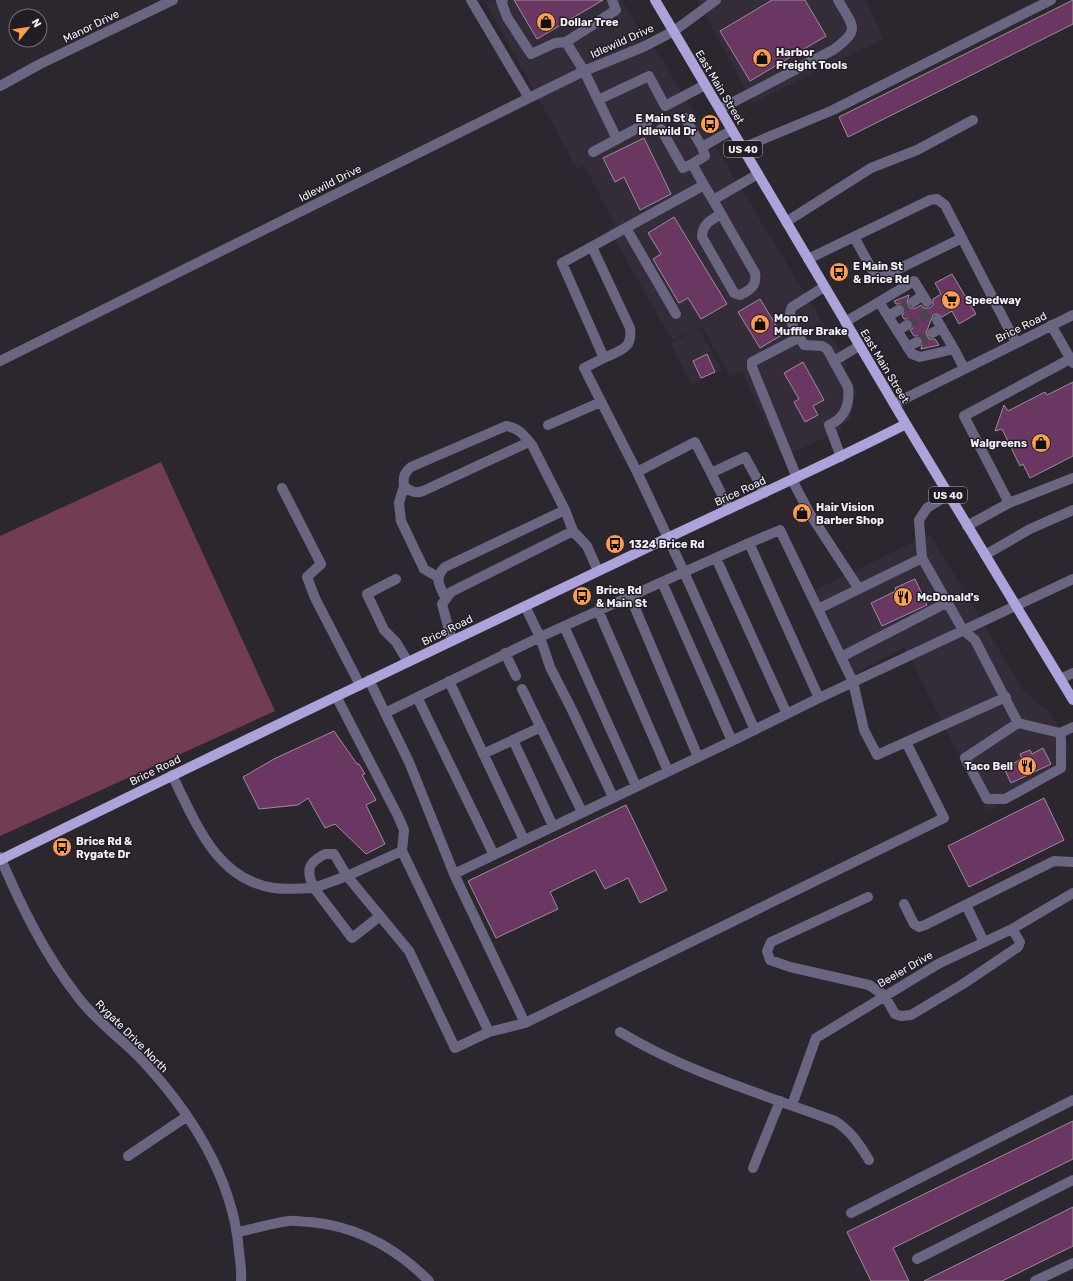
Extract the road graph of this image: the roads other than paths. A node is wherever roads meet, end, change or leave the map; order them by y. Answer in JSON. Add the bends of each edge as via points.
{"nodes":[{"id":1,"x":173,"y":0,"type":"edge"},
{"id":2,"x":503,"y":0,"type":"edge"},
{"id":3,"x":612,"y":0,"type":"edge"},
{"id":4,"x":655,"y":0,"type":"edge"},
{"id":5,"x":716,"y":0,"type":"edge"},
{"id":6,"x":838,"y":0,"type":"edge"},
{"id":7,"x":1051,"y":0,"type":"edge"},
{"id":8,"x":472,"y":2,"type":"edge"},
{"id":9,"x":674,"y":31,"type":"junction"},
{"id":10,"x":566,"y":42,"type":"junction"},
{"id":11,"x":584,"y":71,"type":"junction"},
{"id":12,"x":705,"y":85,"type":"junction"},
{"id":13,"x":0,"y":86,"type":"edge"},
{"id":14,"x":529,"y":98,"type":"junction"},
{"id":15,"x":598,"y":100,"type":"junction"},
{"id":16,"x":720,"y":109,"type":"junction"},
{"id":17,"x":685,"y":118,"type":"dead end"},
{"id":18,"x":973,"y":120,"type":"dead end"},
{"id":19,"x":647,"y":123,"type":"dead end"},
{"id":20,"x":661,"y":129,"type":"dead end"},
{"id":21,"x":732,"y":130,"type":"junction"},
{"id":22,"x":617,"y":139,"type":"junction"},
{"id":23,"x":702,"y":147,"type":"junction"},
{"id":24,"x":742,"y":148,"type":"junction"},
{"id":25,"x":593,"y":152,"type":"dead end"},
{"id":26,"x":692,"y":164,"type":"junction"},
{"id":27,"x":758,"y":174,"type":"junction"},
{"id":28,"x":704,"y":185,"type":"junction"},
{"id":29,"x":713,"y":200,"type":"junction"},
{"id":30,"x":721,"y":214,"type":"junction"},
{"id":31,"x":786,"y":222,"type":"junction"},
{"id":32,"x":626,"y":228,"type":"junction"},
{"id":33,"x":854,"y":237,"type":"junction"},
{"id":34,"x":962,"y":238,"type":"junction"},
{"id":35,"x":592,"y":247,"type":"junction"},
{"id":36,"x":808,"y":259,"type":"junction"},
{"id":37,"x":824,"y":287,"type":"junction"},
{"id":38,"x":880,"y":302,"type":"junction"},
{"id":39,"x":913,"y":302,"type":"tunnel mouth"},
{"id":40,"x":899,"y":310,"type":"tunnel mouth"},
{"id":41,"x":676,"y":314,"type":"dead end"},
{"id":42,"x":1073,"y":315,"type":"edge"},
{"id":43,"x":888,"y":316,"type":"junction"},
{"id":44,"x":845,"y":322,"type":"junction"},
{"id":45,"x":907,"y":325,"type":"tunnel mouth"},
{"id":46,"x":1052,"y":325,"type":"junction"},
{"id":47,"x":897,"y":331,"type":"junction"},
{"id":48,"x":932,"y":334,"type":"tunnel mouth"},
{"id":49,"x":800,"y":337,"type":"junction"},
{"id":50,"x":917,"y":342,"type":"tunnel mouth"},
{"id":51,"x":1016,"y":342,"type":"junction"},
{"id":52,"x":859,"y":346,"type":"junction"},
{"id":53,"x":907,"y":347,"type":"junction"},
{"id":54,"x":954,"y":349,"type":"junction"},
{"id":55,"x":604,"y":358,"type":"junction"},
{"id":56,"x":0,"y":361,"type":"edge"},
{"id":57,"x":834,"y":361,"type":"junction"},
{"id":58,"x":1071,"y":361,"type":"edge"},
{"id":59,"x":964,"y":368,"type":"junction"},
{"id":60,"x":601,"y":402,"type":"junction"},
{"id":61,"x":894,"y":404,"type":"junction"},
{"id":62,"x":906,"y":424,"type":"junction"},
{"id":63,"x":548,"y":425,"type":"dead end"},
{"id":64,"x":529,"y":442,"type":"junction"},
{"id":65,"x":841,"y":457,"type":"junction"},
{"id":66,"x":637,"y":472,"type":"junction"},
{"id":67,"x":711,"y":474,"type":"junction"},
{"id":68,"x":1073,"y":478,"type":"edge"},
{"id":69,"x":794,"y":479,"type":"junction"},
{"id":70,"x":404,"y":486,"type":"junction"},
{"id":71,"x":282,"y":488,"type":"dead end"},
{"id":72,"x":765,"y":493,"type":"junction"},
{"id":73,"x":948,"y":495,"type":"junction"},
{"id":74,"x":1009,"y":503,"type":"junction"},
{"id":75,"x":729,"y":509,"type":"junction"},
{"id":76,"x":565,"y":510,"type":"junction"},
{"id":77,"x":1073,"y":510,"type":"edge"},
{"id":78,"x":967,"y":526,"type":"junction"},
{"id":79,"x":573,"y":532,"type":"junction"},
{"id":80,"x":668,"y":538,"type":"junction"},
{"id":81,"x":749,"y":543,"type":"junction"},
{"id":82,"x":985,"y":555,"type":"junction"},
{"id":83,"x":716,"y":558,"type":"junction"},
{"id":84,"x":922,"y":558,"type":"junction"},
{"id":85,"x":598,"y":571,"type":"junction"},
{"id":86,"x":684,"y":572,"type":"junction"},
{"id":87,"x":438,"y":577,"type":"junction"},
{"id":88,"x":396,"y":579,"type":"dead end"},
{"id":89,"x":1073,"y":579,"type":"edge"},
{"id":90,"x":662,"y":582,"type":"junction"},
{"id":91,"x":859,"y":589,"type":"junction"},
{"id":92,"x":630,"y":596,"type":"junction"},
{"id":93,"x":446,"y":599,"type":"junction"},
{"id":94,"x":948,"y":602,"type":"junction"},
{"id":95,"x":1016,"y":605,"type":"junction"},
{"id":96,"x":525,"y":606,"type":"junction"},
{"id":97,"x":818,"y":608,"type":"junction"},
{"id":98,"x":598,"y":610,"type":"junction"},
{"id":99,"x":564,"y":626,"type":"junction"},
{"id":100,"x":963,"y":630,"type":"junction"},
{"id":101,"x":540,"y":637,"type":"junction"},
{"id":102,"x":452,"y":641,"type":"junction"},
{"id":103,"x":505,"y":653,"type":"junction"},
{"id":104,"x":841,"y":657,"type":"junction"},
{"id":105,"x":408,"y":662,"type":"junction"},
{"id":106,"x":1073,"y":673,"type":"edge"},
{"id":107,"x":516,"y":676,"type":"dead end"},
{"id":108,"x":1060,"y":679,"type":"junction"},
{"id":109,"x":449,"y":681,"type":"junction"},
{"id":110,"x":365,"y":682,"type":"junction"},
{"id":111,"x":853,"y":682,"type":"junction"},
{"id":112,"x":522,"y":689,"type":"dead end"},
{"id":113,"x":336,"y":696,"type":"junction"},
{"id":114,"x":1072,"y":696,"type":"edge"},
{"id":115,"x":417,"y":697,"type":"junction"},
{"id":116,"x":1006,"y":697,"type":"junction"},
{"id":117,"x":819,"y":698,"type":"junction"},
{"id":118,"x":385,"y":713,"type":"junction"},
{"id":119,"x":787,"y":714,"type":"junction"},
{"id":120,"x":1018,"y":723,"type":"junction"},
{"id":121,"x":541,"y":727,"type":"junction"},
{"id":122,"x":1073,"y":727,"type":"edge"},
{"id":123,"x":755,"y":730,"type":"junction"},
{"id":124,"x":1060,"y":733,"type":"junction"},
{"id":125,"x":513,"y":740,"type":"junction"},
{"id":126,"x":732,"y":742,"type":"junction"},
{"id":127,"x":906,"y":742,"type":"junction"},
{"id":128,"x":483,"y":754,"type":"junction"},
{"id":129,"x":698,"y":757,"type":"junction"},
{"id":130,"x":668,"y":771,"type":"junction"},
{"id":131,"x":172,"y":775,"type":"junction"},
{"id":132,"x":636,"y":786,"type":"junction"},
{"id":133,"x":613,"y":797,"type":"junction"},
{"id":134,"x":582,"y":812,"type":"junction"},
{"id":135,"x":553,"y":826,"type":"junction"},
{"id":136,"x":524,"y":840,"type":"junction"},
{"id":137,"x":402,"y":851,"type":"junction"},
{"id":138,"x":494,"y":855,"type":"junction"},
{"id":139,"x":0,"y":859,"type":"edge"},
{"id":140,"x":1073,"y":862,"type":"edge"},
{"id":141,"x":454,"y":874,"type":"junction"},
{"id":142,"x":347,"y":876,"type":"junction"},
{"id":143,"x":314,"y":888,"type":"junction"},
{"id":144,"x":1073,"y":893,"type":"edge"},
{"id":145,"x":868,"y":897,"type":"dead end"},
{"id":146,"x":904,"y":904,"type":"dead end"},
{"id":147,"x":966,"y":905,"type":"junction"},
{"id":148,"x":380,"y":916,"type":"junction"},
{"id":149,"x":1012,"y":929,"type":"junction"},
{"id":150,"x":984,"y":942,"type":"junction"},
{"id":151,"x":884,"y":995,"type":"junction"},
{"id":152,"x":525,"y":1023,"type":"junction"},
{"id":153,"x":489,"y":1032,"type":"junction"},
{"id":154,"x":620,"y":1032,"type":"dead end"},
{"id":155,"x":1073,"y":1100,"type":"edge"},
{"id":156,"x":780,"y":1101,"type":"junction"},
{"id":157,"x":792,"y":1105,"type":"junction"},
{"id":158,"x":186,"y":1117,"type":"junction"},
{"id":159,"x":128,"y":1156,"type":"dead end"},
{"id":160,"x":869,"y":1160,"type":"dead end"},
{"id":161,"x":753,"y":1168,"type":"dead end"},
{"id":162,"x":1073,"y":1180,"type":"edge"},
{"id":163,"x":851,"y":1213,"type":"dead end"},
{"id":164,"x":238,"y":1232,"type":"junction"},
{"id":165,"x":917,"y":1260,"type":"dead end"},
{"id":166,"x":1073,"y":1263,"type":"edge"},
{"id":167,"x":241,"y":1281,"type":"edge"},
{"id":168,"x":429,"y":1281,"type":"edge"},
{"id":169,"x":1035,"y":1281,"type":"edge"}],
"edges":[{"from":1,"to":13,"type":"street","name":"Manor Drive"},
{"from":2,"to":10,"type":"street","via":[[501,1],[507,17],[531,54],[555,42]]},
{"from":3,"to":10,"type":"street","via":[[616,10]]},
{"from":4,"to":9,"type":"main road","name":"East Main Street","number":"US 40"},
{"from":5,"to":9,"type":"street","name":"Idlewild Drive"},
{"from":6,"to":16,"type":"street","via":[[853,25],[853,31],[848,39],[833,50]]},
{"from":7,"to":24,"type":"street","via":[[833,110]]},
{"from":8,"to":14,"type":"street"},
{"from":9,"to":11,"type":"street","name":"Idlewild Drive","via":[[643,47]]},
{"from":9,"to":12,"type":"main road","name":"East Main Street","number":"US 40"},
{"from":10,"to":11,"type":"street"},
{"from":11,"to":14,"type":"street","name":"Idlewild Drive"},
{"from":11,"to":15,"type":"street"},
{"from":12,"to":15,"type":"street","via":[[665,106],[649,76]]},
{"from":12,"to":16,"type":"main road","name":"East Main Street","number":"US 40"},
{"from":14,"to":56,"type":"street","name":"Idlewild Drive"},
{"from":15,"to":22,"type":"street"},
{"from":16,"to":21,"type":"main road","name":"East Main Street","number":"US 40"},
{"from":17,"to":23,"type":"street"},
{"from":18,"to":31,"type":"street","via":[[917,150],[871,168]]},
{"from":19,"to":22,"type":"street"},
{"from":20,"to":26,"type":"street","via":[[683,168]]},
{"from":21,"to":23,"type":"street"},
{"from":21,"to":24,"type":"main road","name":"East Main Street","number":"US 40"},
{"from":22,"to":25,"type":"street"},
{"from":23,"to":26,"type":"street","via":[[705,156]]},
{"from":24,"to":27,"type":"main road","name":"East Main Street","number":"US 40"},
{"from":26,"to":28,"type":"street"},
{"from":27,"to":29,"type":"street"},
{"from":27,"to":31,"type":"main road","name":"East Main Street","number":"US 40"},
{"from":28,"to":29,"type":"street"},
{"from":28,"to":32,"type":"street"},
{"from":29,"to":30,"type":"street"},
{"from":30,"to":30,"type":"street","via":[[755,273],[754,286],[740,295],[734,293],[702,237],[706,224]]},
{"from":31,"to":36,"type":"main road","name":"East Main Street","number":"US 40"},
{"from":32,"to":35,"type":"street"},
{"from":32,"to":41,"type":"street"},
{"from":33,"to":34,"type":"street","via":[[930,200],[937,199],[945,205]]},
{"from":33,"to":34,"type":"street","via":[[875,275],[880,278]]},
{"from":33,"to":36,"type":"street"},
{"from":34,"to":51,"type":"street"},
{"from":35,"to":55,"type":"street","via":[[630,328],[631,337],[626,347]]},
{"from":35,"to":55,"type":"street","via":[[562,263]]},
{"from":36,"to":37,"type":"main road","name":"East Main Street","number":"US 40"},
{"from":37,"to":44,"type":"main road","name":"East Main Street","number":"US 40"},
{"from":37,"to":49,"type":"street","via":[[788,312]]},
{"from":38,"to":39,"type":"street","via":[[914,281],[925,299]]},
{"from":38,"to":43,"type":"street"},
{"from":38,"to":44,"type":"street"},
{"from":40,"to":43,"type":"street"},
{"from":42,"to":46,"type":"street","name":"Brice Road"},
{"from":43,"to":47,"type":"street"},
{"from":44,"to":52,"type":"main road","name":"East Main Street","number":"US 40"},
{"from":45,"to":47,"type":"street"},
{"from":46,"to":51,"type":"street","name":"Brice Road"},
{"from":46,"to":58,"type":"street"},
{"from":47,"to":53,"type":"street"},
{"from":48,"to":54,"type":"street","via":[[939,324]]},
{"from":49,"to":57,"type":"street","via":[[804,345],[822,346],[827,349]]},
{"from":49,"to":69,"type":"street","via":[[752,362]]},
{"from":50,"to":53,"type":"street"},
{"from":51,"to":59,"type":"street","name":"Brice Road"},
{"from":52,"to":57,"type":"street"},
{"from":52,"to":61,"type":"main road","name":"East Main Street","number":"US 40"},
{"from":53,"to":54,"type":"street","via":[[912,354],[920,357]]},
{"from":54,"to":59,"type":"street"},
{"from":55,"to":60,"type":"street","via":[[584,368]]},
{"from":57,"to":65,"type":"street","via":[[849,395],[844,415],[829,425]]},
{"from":58,"to":74,"type":"street","via":[[964,416]]},
{"from":59,"to":61,"type":"street","name":"Brice Road"},
{"from":60,"to":63,"type":"street"},
{"from":60,"to":66,"type":"street"},
{"from":61,"to":62,"type":"main road","name":"East Main Street","number":"US 40"},
{"from":62,"to":65,"type":"main road","name":"Brice Road"},
{"from":62,"to":73,"type":"main road","name":"East Main Street","number":"US 40"},
{"from":64,"to":70,"type":"street","via":[[423,491],[417,493]]},
{"from":64,"to":70,"type":"street","via":[[516,427],[506,426],[411,467],[403,477]]},
{"from":64,"to":76,"type":"street"},
{"from":65,"to":69,"type":"main road","name":"Brice Road"},
{"from":66,"to":67,"type":"street","via":[[695,442]]},
{"from":66,"to":80,"type":"street"},
{"from":67,"to":72,"type":"street","via":[[745,457]]},
{"from":67,"to":75,"type":"street"},
{"from":68,"to":74,"type":"street"},
{"from":69,"to":72,"type":"main road","name":"Brice Road"},
{"from":69,"to":91,"type":"street","via":[[810,514]]},
{"from":70,"to":87,"type":"street","via":[[400,503],[401,521],[424,569]]},
{"from":71,"to":110,"type":"street","via":[[321,564],[307,577],[315,598]]},
{"from":72,"to":75,"type":"main road","name":"Brice Road"},
{"from":73,"to":78,"type":"main road","name":"East Main Street","number":"US 40"},
{"from":73,"to":84,"type":"street","via":[[927,508],[919,520]]},
{"from":74,"to":78,"type":"street"},
{"from":75,"to":80,"type":"main road","name":"Brice Road"},
{"from":76,"to":79,"type":"street"},
{"from":76,"to":87,"type":"street","via":[[444,567]]},
{"from":77,"to":82,"type":"street","via":[[1030,529]]},
{"from":78,"to":82,"type":"main road","name":"East Main Street","number":"US 40"},
{"from":79,"to":85,"type":"street","via":[[587,546]]},
{"from":79,"to":93,"type":"street","via":[[451,592]]},
{"from":80,"to":85,"type":"main road","name":"Brice Road"},
{"from":80,"to":86,"type":"street"},
{"from":81,"to":83,"type":"street"},
{"from":81,"to":97,"type":"street","via":[[780,530]]},
{"from":81,"to":117,"type":"street"},
{"from":82,"to":95,"type":"main road","name":"East Main Street","number":"US 40"},
{"from":83,"to":86,"type":"street"},
{"from":83,"to":119,"type":"street"},
{"from":84,"to":91,"type":"street"},
{"from":84,"to":94,"type":"street"},
{"from":85,"to":96,"type":"main road","name":"Brice Road"},
{"from":86,"to":90,"type":"street"},
{"from":86,"to":123,"type":"street"},
{"from":87,"to":93,"type":"street"},
{"from":88,"to":105,"type":"street","via":[[367,594],[384,630],[396,642]]},
{"from":89,"to":95,"type":"street"},
{"from":90,"to":92,"type":"street"},
{"from":90,"to":126,"type":"street"},
{"from":91,"to":97,"type":"street"},
{"from":92,"to":98,"type":"street"},
{"from":92,"to":129,"type":"street"},
{"from":93,"to":102,"type":"street","via":[[442,604]]},
{"from":94,"to":100,"type":"street"},
{"from":94,"to":104,"type":"street"},
{"from":95,"to":100,"type":"street"},
{"from":95,"to":108,"type":"main road","name":"East Main Street","number":"US 40"},
{"from":96,"to":101,"type":"street"},
{"from":96,"to":102,"type":"main road","name":"Brice Road"},
{"from":97,"to":104,"type":"street"},
{"from":98,"to":99,"type":"street"},
{"from":98,"to":130,"type":"street"},
{"from":99,"to":101,"type":"street"},
{"from":99,"to":132,"type":"street"},
{"from":100,"to":111,"type":"street"},
{"from":100,"to":116,"type":"street","via":[[975,640]]},
{"from":101,"to":103,"type":"street"},
{"from":101,"to":133,"type":"street","via":[[550,667]]},
{"from":102,"to":105,"type":"main road","name":"Brice Road"},
{"from":103,"to":107,"type":"street"},
{"from":103,"to":109,"type":"street"},
{"from":104,"to":111,"type":"street"},
{"from":105,"to":110,"type":"main road","name":"Brice Road"},
{"from":106,"to":108,"type":"street"},
{"from":108,"to":114,"type":"main road","name":"East Main Street","number":"US 40"},
{"from":109,"to":115,"type":"street"},
{"from":109,"to":128,"type":"street"},
{"from":110,"to":113,"type":"main road","name":"Brice Road"},
{"from":110,"to":118,"type":"street"},
{"from":111,"to":117,"type":"street"},
{"from":111,"to":127,"type":"street","via":[[864,730],[877,755]]},
{"from":112,"to":121,"type":"street"},
{"from":113,"to":131,"type":"main road","name":"Brice Road"},
{"from":113,"to":137,"type":"street","via":[[404,830]]},
{"from":115,"to":118,"type":"street"},
{"from":115,"to":138,"type":"street"},
{"from":116,"to":120,"type":"street"},
{"from":116,"to":127,"type":"street"},
{"from":117,"to":119,"type":"street"},
{"from":118,"to":141,"type":"street","via":[[428,806]]},
{"from":119,"to":123,"type":"street"},
{"from":120,"to":124,"type":"street"},
{"from":120,"to":124,"type":"street","via":[[965,758],[987,799],[1006,799],[1061,768]]},
{"from":121,"to":125,"type":"street"},
{"from":121,"to":134,"type":"street"},
{"from":122,"to":124,"type":"street"},
{"from":123,"to":126,"type":"street"},
{"from":125,"to":128,"type":"street"},
{"from":125,"to":135,"type":"street"},
{"from":126,"to":129,"type":"street"},
{"from":127,"to":152,"type":"street","via":[[944,818]]},
{"from":128,"to":136,"type":"street"},
{"from":129,"to":130,"type":"street"},
{"from":130,"to":132,"type":"street"},
{"from":131,"to":139,"type":"main road","name":"Brice Road"},
{"from":131,"to":143,"type":"street","via":[[210,846],[224,864],[245,880],[274,888]]},
{"from":132,"to":133,"type":"street"},
{"from":133,"to":134,"type":"street"},
{"from":134,"to":135,"type":"street"},
{"from":135,"to":136,"type":"street"},
{"from":136,"to":138,"type":"street"},
{"from":137,"to":142,"type":"street"},
{"from":137,"to":153,"type":"street"},
{"from":138,"to":141,"type":"street"},
{"from":139,"to":158,"type":"street","name":"Rygate Drive North","via":[[34,929],[74,992],[98,1020],[160,1080]]},
{"from":140,"to":147,"type":"street","via":[[1054,861]]},
{"from":141,"to":152,"type":"street"},
{"from":142,"to":143,"type":"street"},
{"from":142,"to":143,"type":"street","via":[[334,854],[325,854],[315,859],[310,866],[309,876]]},
{"from":142,"to":148,"type":"street"},
{"from":143,"to":148,"type":"street","via":[[352,938]]},
{"from":144,"to":149,"type":"street","name":"Beeler Drive"},
{"from":145,"to":151,"type":"street","via":[[784,935],[771,942],[767,951],[770,960],[790,967],[869,984]]},
{"from":146,"to":147,"type":"street","via":[[914,924],[919,927]]},
{"from":147,"to":150,"type":"street"},
{"from":148,"to":153,"type":"street","via":[[409,951],[455,1048]]},
{"from":149,"to":150,"type":"street","name":"Beeler Drive"},
{"from":149,"to":151,"type":"street","via":[[1019,938],[1018,947],[911,1015],[895,1014]]},
{"from":150,"to":151,"type":"street","name":"Beeler Drive","via":[[938,964]]},
{"from":151,"to":157,"type":"street","name":"Beeler Drive","via":[[816,1038]]},
{"from":152,"to":153,"type":"street"},
{"from":154,"to":156,"type":"street","via":[[646,1048]]},
{"from":155,"to":163,"type":"street"},
{"from":156,"to":157,"type":"street"},
{"from":156,"to":161,"type":"street"},
{"from":157,"to":160,"type":"street","via":[[835,1121],[846,1128]]},
{"from":158,"to":159,"type":"street"},
{"from":158,"to":164,"type":"street","name":"Rygate Drive North","via":[[206,1145],[221,1178]]},
{"from":162,"to":165,"type":"street"},
{"from":164,"to":167,"type":"street","name":"Rygate Drive North"},
{"from":164,"to":168,"type":"street","via":[[290,1220],[329,1224],[384,1244]]},
{"from":166,"to":169,"type":"street"}]}
